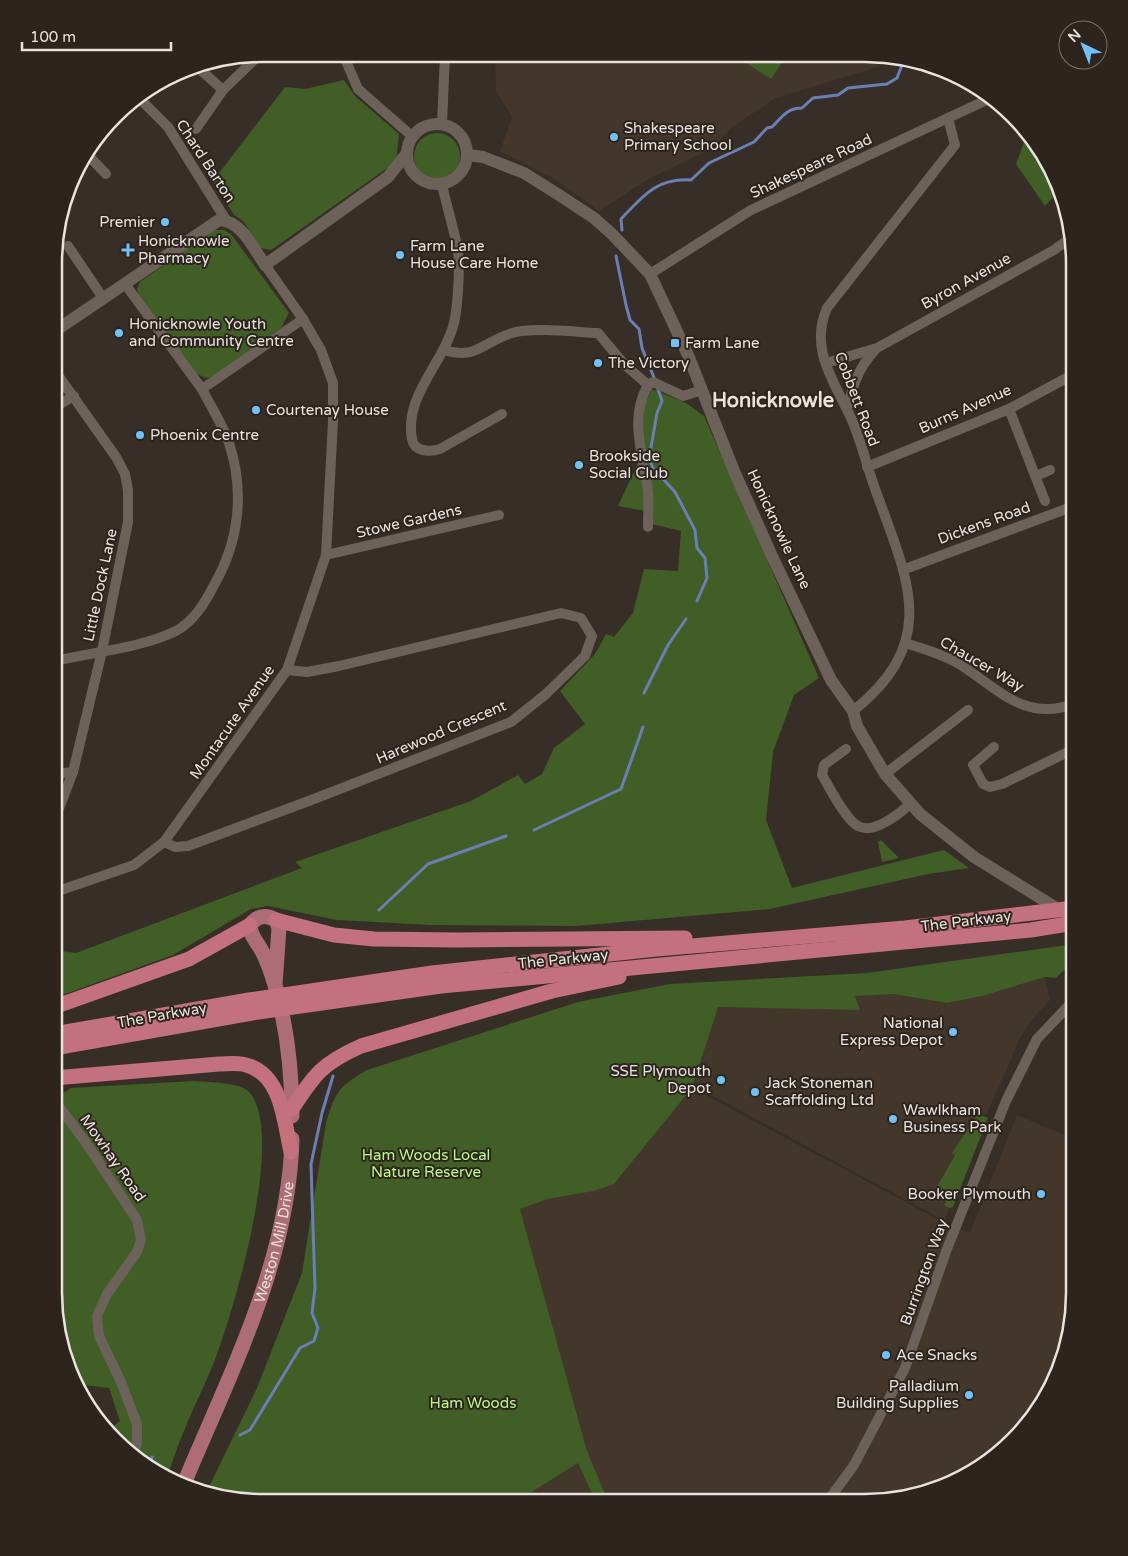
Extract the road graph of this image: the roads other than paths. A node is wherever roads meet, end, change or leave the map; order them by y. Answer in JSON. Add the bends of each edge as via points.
{"nodes":[{"id":1,"x":346,"y":62,"type":"edge"},
{"id":2,"x":445,"y":62,"type":"edge"},
{"id":3,"x":251,"y":63,"type":"edge"},
{"id":4,"x":203,"y":72,"type":"edge"},
{"id":5,"x":223,"y":90,"type":"junction"},
{"id":6,"x":983,"y":101,"type":"edge"},
{"id":7,"x":143,"y":102,"type":"edge"},
{"id":8,"x":948,"y":118,"type":"junction"},
{"id":9,"x":442,"y":124,"type":"junction"},
{"id":10,"x":196,"y":129,"type":"dead end"},
{"id":11,"x":413,"y":137,"type":"junction"},
{"id":12,"x":407,"y":153,"type":"junction"},
{"id":13,"x":468,"y":155,"type":"junction"},
{"id":14,"x":92,"y":159,"type":"edge"},
{"id":15,"x":106,"y":174,"type":"dead end"},
{"id":16,"x":388,"y":177,"type":"junction"},
{"id":17,"x":417,"y":177,"type":"junction"},
{"id":18,"x":442,"y":185,"type":"junction"},
{"id":19,"x":226,"y":220,"type":"junction"},
{"id":20,"x":1064,"y":242,"type":"edge"},
{"id":21,"x":68,"y":246,"type":"dead end"},
{"id":22,"x":265,"y":265,"type":"junction"},
{"id":23,"x":650,"y":274,"type":"junction"},
{"id":24,"x":125,"y":284,"type":"junction"},
{"id":25,"x":103,"y":298,"type":"junction"},
{"id":26,"x":303,"y":319,"type":"junction"},
{"id":27,"x":62,"y":326,"type":"edge"},
{"id":28,"x":877,"y":348,"type":"junction"},
{"id":29,"x":443,"y":350,"type":"junction"},
{"id":30,"x":826,"y":363,"type":"junction"},
{"id":31,"x":1066,"y":378,"type":"edge"},
{"id":32,"x":62,"y":380,"type":"edge"},
{"id":33,"x":651,"y":384,"type":"junction"},
{"id":34,"x":202,"y":389,"type":"junction"},
{"id":35,"x":702,"y":390,"type":"junction"},
{"id":36,"x":74,"y":396,"type":"junction"},
{"id":37,"x":62,"y":404,"type":"edge"},
{"id":38,"x":847,"y":409,"type":"junction"},
{"id":39,"x":1009,"y":409,"type":"junction"},
{"id":40,"x":502,"y":414,"type":"dead end"},
{"id":41,"x":867,"y":467,"type":"junction"},
{"id":42,"x":1050,"y":470,"type":"dead end"},
{"id":43,"x":1036,"y":476,"type":"junction"},
{"id":44,"x":1045,"y":500,"type":"dead end"},
{"id":45,"x":1066,"y":509,"type":"edge"},
{"id":46,"x":499,"y":515,"type":"dead end"},
{"id":47,"x":648,"y":527,"type":"dead end"},
{"id":48,"x":326,"y":555,"type":"junction"},
{"id":49,"x":905,"y":569,"type":"junction"},
{"id":50,"x":905,"y":643,"type":"junction"},
{"id":51,"x":102,"y":650,"type":"junction"},
{"id":52,"x":62,"y":659,"type":"edge"},
{"id":53,"x":287,"y":670,"type":"junction"},
{"id":54,"x":1066,"y":706,"type":"edge"},
{"id":55,"x":968,"y":710,"type":"dead end"},
{"id":56,"x":853,"y":711,"type":"junction"},
{"id":57,"x":994,"y":747,"type":"dead end"},
{"id":58,"x":846,"y":749,"type":"dead end"},
{"id":59,"x":1066,"y":753,"type":"edge"},
{"id":60,"x":73,"y":772,"type":"junction"},
{"id":61,"x":62,"y":773,"type":"edge"},
{"id":62,"x":885,"y":774,"type":"junction"},
{"id":63,"x":62,"y":801,"type":"edge"},
{"id":64,"x":910,"y":804,"type":"junction"},
{"id":65,"x":164,"y":842,"type":"junction"},
{"id":66,"x":62,"y":890,"type":"edge"},
{"id":67,"x":1066,"y":909,"type":"edge"},
{"id":68,"x":1066,"y":913,"type":"edge"},
{"id":69,"x":276,"y":920,"type":"junction"},
{"id":70,"x":1066,"y":924,"type":"edge"},
{"id":71,"x":250,"y":925,"type":"junction"},
{"id":72,"x":770,"y":938,"type":"junction"},
{"id":73,"x":684,"y":962,"type":"junction"},
{"id":74,"x":275,"y":985,"type":"junction"},
{"id":75,"x":311,"y":998,"type":"junction"},
{"id":76,"x":62,"y":1004,"type":"edge"},
{"id":77,"x":250,"y":1006,"type":"junction"},
{"id":78,"x":1066,"y":1008,"type":"edge"},
{"id":79,"x":62,"y":1033,"type":"edge"},
{"id":80,"x":62,"y":1046,"type":"edge"},
{"id":81,"x":62,"y":1077,"type":"edge"},
{"id":82,"x":292,"y":1110,"type":"junction"},
{"id":83,"x":62,"y":1111,"type":"edge"},
{"id":84,"x":291,"y":1152,"type":"junction"},
{"id":85,"x":135,"y":1447,"type":"edge"},
{"id":86,"x":186,"y":1478,"type":"edge"},
{"id":87,"x":834,"y":1494,"type":"edge"}],
"edges":[{"from":1,"to":11,"type":"street","via":[[358,89]]},
{"from":2,"to":9,"type":"street"},
{"from":3,"to":5,"type":"street","name":"Chard Barton"},
{"from":4,"to":5,"type":"street"},
{"from":5,"to":10,"type":"street","name":"Chard Barton"},
{"from":6,"to":8,"type":"street","name":"Shakespeare Road"},
{"from":7,"to":19,"type":"street","name":"Chard Barton","via":[[168,127]]},
{"from":8,"to":23,"type":"street","name":"Shakespeare Road","via":[[751,210]]},
{"from":8,"to":30,"type":"street","name":"Cobbett Road","via":[[955,145],[827,308],[819,335]]},
{"from":9,"to":11,"type":"street","via":[[426,127]]},
{"from":9,"to":13,"type":"street","via":[[464,138]]},
{"from":11,"to":12,"type":"street"},
{"from":12,"to":16,"type":"street"},
{"from":12,"to":17,"type":"street","via":[[408,162]]},
{"from":13,"to":18,"type":"street","via":[[457,178]]},
{"from":13,"to":23,"type":"street","name":"Honicknowle Lane","via":[[524,173],[560,195],[611,233]]},
{"from":14,"to":15,"type":"street"},
{"from":16,"to":17,"type":"street","via":[[405,174]]},
{"from":16,"to":22,"type":"street"},
{"from":17,"to":18,"type":"street","via":[[424,182]]},
{"from":18,"to":29,"type":"street","via":[[458,253],[454,323]]},
{"from":19,"to":22,"type":"street","via":[[238,227]]},
{"from":19,"to":24,"type":"street","via":[[211,224]]},
{"from":20,"to":28,"type":"street","name":"Byron Avenue"},
{"from":21,"to":25,"type":"street"},
{"from":22,"to":26,"type":"street","name":"Montacute Avenue"},
{"from":23,"to":35,"type":"street","name":"Honicknowle Lane"},
{"from":24,"to":25,"type":"street"},
{"from":24,"to":34,"type":"street"},
{"from":25,"to":27,"type":"street"},
{"from":26,"to":34,"type":"street"},
{"from":26,"to":48,"type":"street","name":"Montacute Avenue","via":[[321,350],[333,383]]},
{"from":28,"to":30,"type":"street","name":"Byron Avenue"},
{"from":28,"to":38,"type":"street","name":"Byron Avenue","via":[[855,378]]},
{"from":29,"to":33,"type":"street","via":[[460,355],[512,333],[598,333],[624,364]]},
{"from":29,"to":40,"type":"street","via":[[422,385],[411,418],[412,442],[429,452],[440,449]]},
{"from":30,"to":38,"type":"street","name":"Cobbett Road"},
{"from":31,"to":39,"type":"street","name":"Burns Avenue"},
{"from":32,"to":36,"type":"street","name":"Little Dock Lane"},
{"from":33,"to":35,"type":"street","via":[[683,396]]},
{"from":33,"to":47,"type":"street","via":[[640,400],[638,444],[648,492]]},
{"from":34,"to":51,"type":"street","via":[[229,443],[237,484],[239,519],[227,563],[200,610],[178,630],[153,640]]},
{"from":35,"to":56,"type":"street","name":"Honicknowle Lane","via":[[734,471],[780,571],[832,680]]},
{"from":36,"to":37,"type":"street"},
{"from":36,"to":51,"type":"street","name":"Little Dock Lane","via":[[126,474],[128,490],[128,522]]},
{"from":38,"to":41,"type":"street","name":"Cobbett Road"},
{"from":39,"to":41,"type":"street","name":"Burns Avenue"},
{"from":39,"to":43,"type":"street"},
{"from":41,"to":49,"type":"street","name":"Cobbett Road"},
{"from":42,"to":43,"type":"street"},
{"from":43,"to":44,"type":"street"},
{"from":45,"to":49,"type":"street","name":"Dickens Road"},
{"from":46,"to":48,"type":"street","name":"Stowe Gardens"},
{"from":48,"to":53,"type":"street","name":"Montacute Avenue"},
{"from":49,"to":50,"type":"street","name":"Cobbett Road","via":[[911,615]]},
{"from":50,"to":54,"type":"street","name":"Chaucer Way","via":[[940,653],[998,694],[1024,705],[1037,710]]},
{"from":50,"to":56,"type":"street","name":"Cobbett Road","via":[[888,678]]},
{"from":51,"to":52,"type":"street"},
{"from":51,"to":60,"type":"street","name":"Little Dock Lane"},
{"from":53,"to":65,"type":"street","name":"Montacute Avenue"},
{"from":53,"to":65,"type":"street","name":"Harewood Crescent","via":[[307,672],[338,666],[561,613],[581,618],[592,636],[585,656],[512,722],[188,846],[175,847]]},
{"from":55,"to":62,"type":"street"},
{"from":56,"to":62,"type":"street","name":"Honicknowle Lane","via":[[857,726]]},
{"from":57,"to":59,"type":"street","via":[[972,766],[983,784],[990,787]]},
{"from":58,"to":64,"type":"street","via":[[824,765],[822,775],[859,827],[887,822]]},
{"from":60,"to":61,"type":"street"},
{"from":60,"to":63,"type":"street","name":"Little Dock Lane"},
{"from":62,"to":64,"type":"street","name":"Honicknowle Lane"},
{"from":64,"to":68,"type":"street","name":"Honicknowle Lane","via":[[974,857]]},
{"from":65,"to":66,"type":"street","name":"Montacute Avenue","via":[[134,865]]},
{"from":67,"to":72,"type":"highway","name":"The Parkway","via":[[905,928]]},
{"from":69,"to":71,"type":"main road","via":[[263,916]]},
{"from":69,"to":72,"type":"highway","via":[[334,935],[374,939]]},
{"from":69,"to":74,"type":"main road","via":[[279,937]]},
{"from":70,"to":73,"type":"highway","name":"The Parkway"},
{"from":71,"to":74,"type":"main road","via":[[250,933],[262,952]]},
{"from":71,"to":76,"type":"highway","via":[[189,960]]},
{"from":72,"to":75,"type":"highway","name":"The Parkway","via":[[498,965]]},
{"from":73,"to":75,"type":"highway","name":"The Parkway"},
{"from":73,"to":82,"type":"highway","via":[[552,991],[376,1040],[337,1057],[321,1068]]},
{"from":74,"to":82,"type":"main road","name":"Weston Mill Drive","via":[[283,1021]]},
{"from":75,"to":77,"type":"highway","name":"The Parkway"},
{"from":77,"to":79,"type":"highway","name":"The Parkway"},
{"from":77,"to":80,"type":"highway","name":"The Parkway"},
{"from":78,"to":87,"type":"street","name":"Burrington Way","via":[[1037,1039],[1006,1101],[904,1368],[854,1465]]},
{"from":81,"to":84,"type":"highway","via":[[246,1064],[271,1082]]},
{"from":82,"to":84,"type":"main road","name":"Weston Mill Drive"},
{"from":83,"to":85,"type":"street","name":"Mowhay Road","via":[[137,1220],[141,1240],[137,1252],[97,1316],[99,1336],[122,1382],[137,1424]]},
{"from":84,"to":86,"type":"main road","name":"Weston Mill Drive","via":[[277,1249],[245,1337]]}]}
